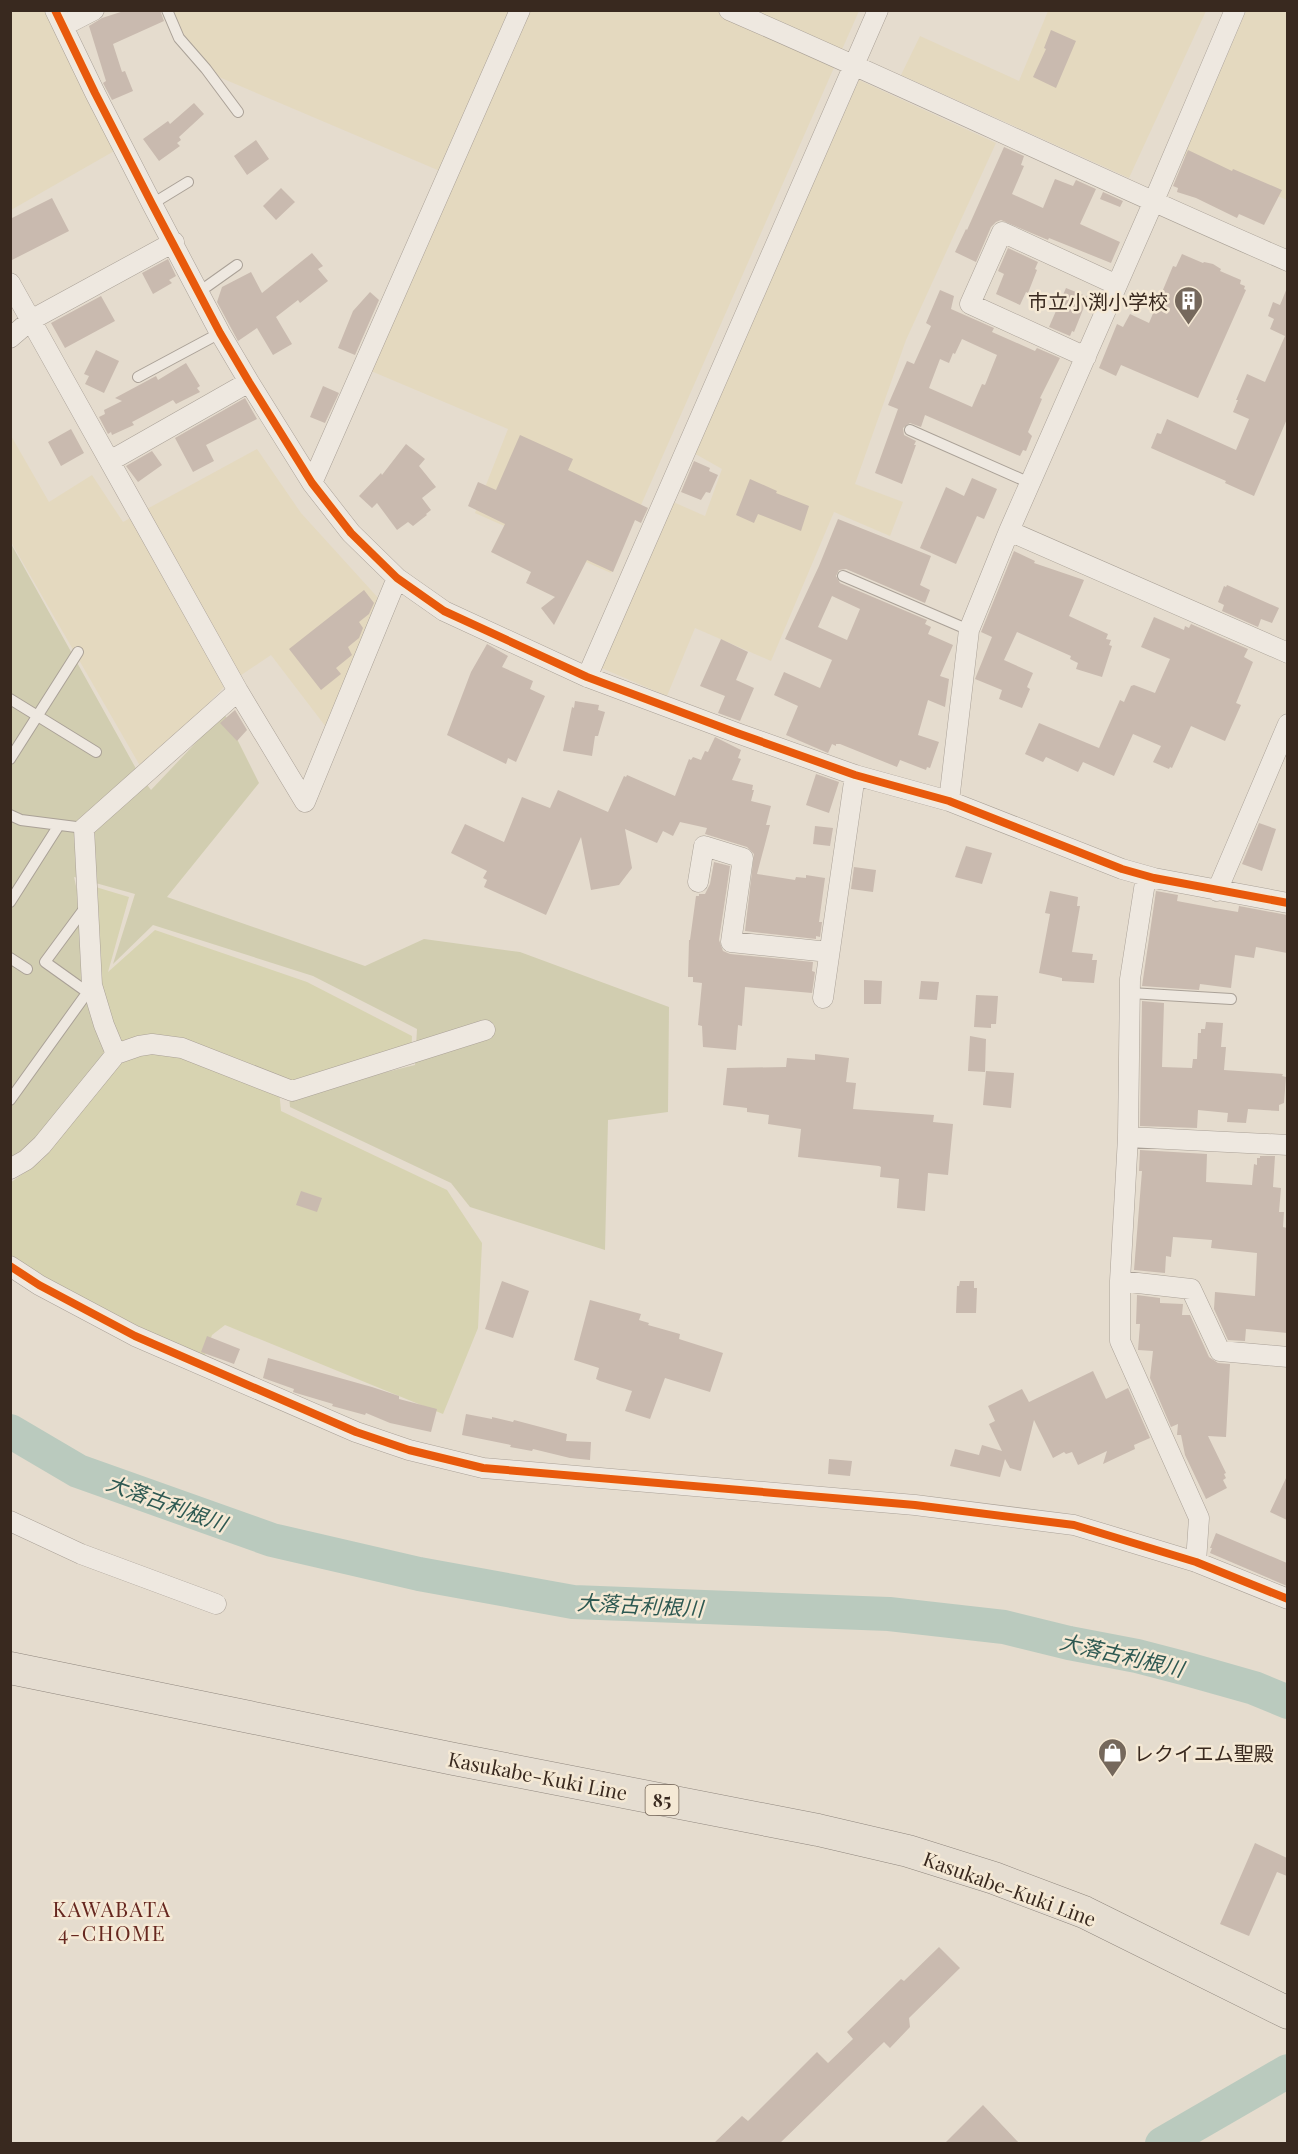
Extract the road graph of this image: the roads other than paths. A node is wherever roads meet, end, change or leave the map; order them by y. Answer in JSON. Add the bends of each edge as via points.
{"nodes":[{"id":1,"x":94,"y":10,"type":"edge"},
{"id":2,"x":167,"y":10,"type":"edge"},
{"id":3,"x":520,"y":10,"type":"edge"},
{"id":4,"x":729,"y":10,"type":"edge"},
{"id":5,"x":878,"y":10,"type":"edge"},
{"id":6,"x":1235,"y":10,"type":"edge"},
{"id":7,"x":59,"y":18,"type":"edge"},
{"id":8,"x":855,"y":65,"type":"junction"},
{"id":9,"x":238,"y":112,"type":"dead end"},
{"id":10,"x":188,"y":182,"type":"dead end"},
{"id":11,"x":1153,"y":203,"type":"junction"},
{"id":12,"x":152,"y":204,"type":"junction"},
{"id":13,"x":174,"y":242,"type":"junction"},
{"id":14,"x":1287,"y":261,"type":"edge"},
{"id":15,"x":237,"y":265,"type":"dead end"},
{"id":16,"x":10,"y":283,"type":"edge"},
{"id":17,"x":1118,"y":285,"type":"junction"},
{"id":18,"x":199,"y":292,"type":"junction"},
{"id":19,"x":31,"y":320,"type":"junction"},
{"id":20,"x":220,"y":333,"type":"junction"},
{"id":21,"x":10,"y":338,"type":"edge"},
{"id":22,"x":1086,"y":357,"type":"junction"},
{"id":23,"x":138,"y":377,"type":"dead end"},
{"id":24,"x":249,"y":382,"type":"junction"},
{"id":25,"x":910,"y":430,"type":"dead end"},
{"id":26,"x":110,"y":461,"type":"junction"},
{"id":27,"x":312,"y":483,"type":"junction"},
{"id":28,"x":1030,"y":483,"type":"junction"},
{"id":29,"x":1009,"y":531,"type":"junction"},
{"id":30,"x":843,"y":576,"type":"dead end"},
{"id":31,"x":397,"y":578,"type":"junction"},
{"id":32,"x":969,"y":630,"type":"junction"},
{"id":33,"x":78,"y":652,"type":"dead end"},
{"id":34,"x":1287,"y":653,"type":"edge"},
{"id":35,"x":587,"y":677,"type":"junction"},
{"id":36,"x":238,"y":691,"type":"junction"},
{"id":37,"x":10,"y":699,"type":"edge"},
{"id":38,"x":38,"y":716,"type":"junction"},
{"id":39,"x":1287,"y":724,"type":"edge"},
{"id":40,"x":96,"y":753,"type":"dead end"},
{"id":41,"x":10,"y":759,"type":"edge"},
{"id":42,"x":855,"y":775,"type":"junction"},
{"id":43,"x":949,"y":801,"type":"junction"},
{"id":44,"x":10,"y":815,"type":"edge"},
{"id":45,"x":59,"y":825,"type":"junction"},
{"id":46,"x":84,"y":828,"type":"junction"},
{"id":47,"x":1146,"y":876,"type":"junction"},
{"id":48,"x":698,"y":882,"type":"dead end"},
{"id":49,"x":1217,"y":891,"type":"junction"},
{"id":50,"x":10,"y":902,"type":"edge"},
{"id":51,"x":88,"y":903,"type":"junction"},
{"id":52,"x":1287,"y":903,"type":"edge"},
{"id":53,"x":829,"y":952,"type":"junction"},
{"id":54,"x":10,"y":958,"type":"edge"},
{"id":55,"x":27,"y":969,"type":"dead end"},
{"id":56,"x":90,"y":989,"type":"junction"},
{"id":57,"x":1130,"y":993,"type":"junction"},
{"id":58,"x":823,"y":998,"type":"dead end"},
{"id":59,"x":1231,"y":999,"type":"dead end"},
{"id":60,"x":485,"y":1030,"type":"dead end"},
{"id":61,"x":116,"y":1054,"type":"junction"},
{"id":62,"x":10,"y":1100,"type":"edge"},
{"id":63,"x":1128,"y":1137,"type":"junction"},
{"id":64,"x":1287,"y":1145,"type":"edge"},
{"id":65,"x":10,"y":1169,"type":"edge"},
{"id":66,"x":10,"y":1266,"type":"edge"},
{"id":67,"x":1120,"y":1281,"type":"junction"},
{"id":68,"x":1287,"y":1357,"type":"edge"},
{"id":69,"x":10,"y":1521,"type":"edge"},
{"id":70,"x":1196,"y":1562,"type":"junction"},
{"id":71,"x":1287,"y":1599,"type":"edge"},
{"id":72,"x":216,"y":1604,"type":"dead end"},
{"id":73,"x":10,"y":1668,"type":"edge"},
{"id":74,"x":1287,"y":2013,"type":"edge"}],
"edges":[{"from":1,"to":7,"type":"street"},
{"from":2,"to":9,"type":"lane","via":[[179,38]]},
{"from":3,"to":27,"type":"street"},
{"from":4,"to":8,"type":"street"},
{"from":5,"to":8,"type":"street"},
{"from":6,"to":11,"type":"street"},
{"from":7,"to":12,"type":"street"},
{"from":8,"to":11,"type":"street"},
{"from":8,"to":35,"type":"street"},
{"from":10,"to":12,"type":"lane"},
{"from":11,"to":14,"type":"street"},
{"from":11,"to":17,"type":"street"},
{"from":12,"to":13,"type":"street"},
{"from":13,"to":18,"type":"street"},
{"from":13,"to":19,"type":"street"},
{"from":15,"to":18,"type":"lane"},
{"from":16,"to":19,"type":"street"},
{"from":17,"to":22,"type":"street"},
{"from":17,"to":22,"type":"street","via":[[1002,232],[970,304]]},
{"from":18,"to":20,"type":"street"},
{"from":19,"to":21,"type":"street"},
{"from":19,"to":26,"type":"street"},
{"from":20,"to":23,"type":"lane"},
{"from":20,"to":24,"type":"street"},
{"from":22,"to":28,"type":"street"},
{"from":24,"to":26,"type":"street"},
{"from":24,"to":27,"type":"street"},
{"from":25,"to":28,"type":"lane"},
{"from":26,"to":36,"type":"street"},
{"from":27,"to":31,"type":"street","via":[[351,533]]},
{"from":28,"to":29,"type":"street"},
{"from":29,"to":32,"type":"street"},
{"from":29,"to":34,"type":"street"},
{"from":30,"to":32,"type":"lane"},
{"from":31,"to":35,"type":"street","via":[[444,611]]},
{"from":31,"to":36,"type":"street","via":[[305,802]]},
{"from":32,"to":43,"type":"street"},
{"from":33,"to":38,"type":"lane"},
{"from":35,"to":42,"type":"street"},
{"from":36,"to":46,"type":"street"},
{"from":37,"to":38,"type":"lane"},
{"from":38,"to":40,"type":"lane"},
{"from":38,"to":41,"type":"lane"},
{"from":39,"to":49,"type":"street"},
{"from":42,"to":43,"type":"street"},
{"from":42,"to":53,"type":"street"},
{"from":43,"to":47,"type":"street"},
{"from":44,"to":45,"type":"lane"},
{"from":45,"to":46,"type":"lane"},
{"from":45,"to":50,"type":"lane"},
{"from":46,"to":51,"type":"street"},
{"from":47,"to":49,"type":"street"},
{"from":47,"to":57,"type":"street"},
{"from":48,"to":53,"type":"street","via":[[705,846],[743,858],[731,942]]},
{"from":49,"to":52,"type":"street"},
{"from":51,"to":56,"type":"street"},
{"from":51,"to":56,"type":"lane","via":[[45,962]]},
{"from":53,"to":58,"type":"street"},
{"from":54,"to":55,"type":"lane"},
{"from":56,"to":61,"type":"street"},
{"from":56,"to":62,"type":"lane"},
{"from":57,"to":59,"type":"lane"},
{"from":57,"to":63,"type":"street"},
{"from":60,"to":61,"type":"street","via":[[292,1091],[176,1047],[152,1044]]},
{"from":61,"to":65,"type":"street","via":[[42,1145]]},
{"from":63,"to":64,"type":"street"},
{"from":63,"to":67,"type":"street"},
{"from":66,"to":70,"type":"street","via":[[135,1336],[356,1432],[409,1450],[494,1469],[915,1505],[1074,1525]]},
{"from":67,"to":68,"type":"street","via":[[1191,1289],[1220,1351]]},
{"from":67,"to":70,"type":"street","via":[[1120,1341],[1199,1518]]},
{"from":69,"to":72,"type":"street","via":[[81,1554]]},
{"from":70,"to":71,"type":"street"},
{"from":73,"to":74,"type":"main road","name":"Kasukabe-Kuki Line","number":"85","via":[[908,1851],[1083,1912]]}]}
